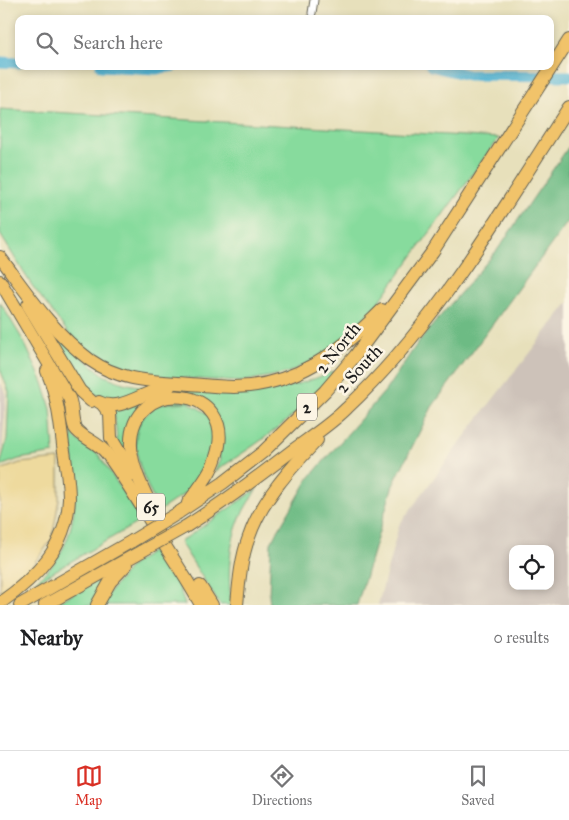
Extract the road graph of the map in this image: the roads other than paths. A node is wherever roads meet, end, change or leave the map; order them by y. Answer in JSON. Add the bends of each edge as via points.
{"nodes":[{"id":1,"x":314,"y":0,"type":"edge"},
{"id":2,"x":312,"y":13,"type":"dead end"},
{"id":3,"x":569,"y":40,"type":"edge"},
{"id":4,"x":554,"y":63,"type":"edge"},
{"id":5,"x":550,"y":70,"type":"edge"},
{"id":6,"x":569,"y":107,"type":"edge"},
{"id":7,"x":0,"y":258,"type":"edge"},
{"id":8,"x":414,"y":279,"type":"junction"},
{"id":9,"x":0,"y":281,"type":"edge"},
{"id":10,"x":32,"y":336,"type":"junction"},
{"id":11,"x":203,"y":385,"type":"junction"},
{"id":12,"x":97,"y":403,"type":"junction"},
{"id":13,"x":346,"y":409,"type":"junction"},
{"id":14,"x":73,"y":418,"type":"junction"},
{"id":15,"x":154,"y":512,"type":"junction"},
{"id":16,"x":180,"y":512,"type":"junction"},
{"id":17,"x":141,"y":552,"type":"junction"},
{"id":18,"x":171,"y":555,"type":"junction"},
{"id":19,"x":0,"y":603,"type":"edge"},
{"id":20,"x":20,"y":605,"type":"edge"},
{"id":21,"x":45,"y":605,"type":"edge"},
{"id":22,"x":97,"y":605,"type":"edge"},
{"id":23,"x":190,"y":605,"type":"edge"},
{"id":24,"x":201,"y":605,"type":"edge"},
{"id":25,"x":212,"y":605,"type":"edge"},
{"id":26,"x":237,"y":605,"type":"edge"}],
"edges":[{"from":1,"to":2,"type":"street"},
{"from":3,"to":4,"type":"highway","name":"2 North","number":"2"},
{"from":5,"to":8,"type":"highway","name":"2 North","number":"2"},
{"from":6,"to":13,"type":"highway","name":"2 South","number":"2","via":[[441,300],[387,366]]},
{"from":7,"to":11,"type":"highway","via":[[59,331],[101,366],[113,373],[140,380]]},
{"from":7,"to":12,"type":"highway","number":"65","via":[[80,391]]},
{"from":8,"to":11,"type":"highway","via":[[356,336],[303,371],[285,379],[251,386]]},
{"from":8,"to":16,"type":"highway","name":"2 North","number":"2","via":[[325,391],[257,456]]},
{"from":9,"to":10,"type":"highway","number":"65"},
{"from":10,"to":14,"type":"highway","number":"65","via":[[69,398]]},
{"from":10,"to":19,"type":"highway","via":[[51,382],[59,412],[68,481],[67,515],[50,557],[29,580]]},
{"from":11,"to":12,"type":"highway","via":[[165,387],[120,405]]},
{"from":12,"to":14,"type":"highway","via":[[86,402],[77,408]]},
{"from":12,"to":15,"type":"highway","number":"65","via":[[110,414],[110,432],[115,446]]},
{"from":13,"to":17,"type":"highway","name":"2 South","number":"2","bridge":true,"via":[[254,481]]},
{"from":13,"to":26,"type":"highway","via":[[299,459],[263,508],[244,551]]},
{"from":14,"to":18,"type":"highway","number":"65","via":[[76,430],[107,453]]},
{"from":15,"to":16,"type":"highway","via":[[134,462],[131,440],[143,410],[155,400],[170,396],[189,398],[211,411],[220,434],[211,470]]},
{"from":15,"to":25,"type":"highway","number":"65"},
{"from":16,"to":20,"type":"highway","name":"2 North","number":"2","bridge":true},
{"from":17,"to":21,"type":"highway","name":"2 South","number":"2"},
{"from":17,"to":22,"type":"highway","via":[[110,582]]},
{"from":18,"to":23,"type":"highway"},
{"from":18,"to":24,"type":"highway","number":"65"}]}
